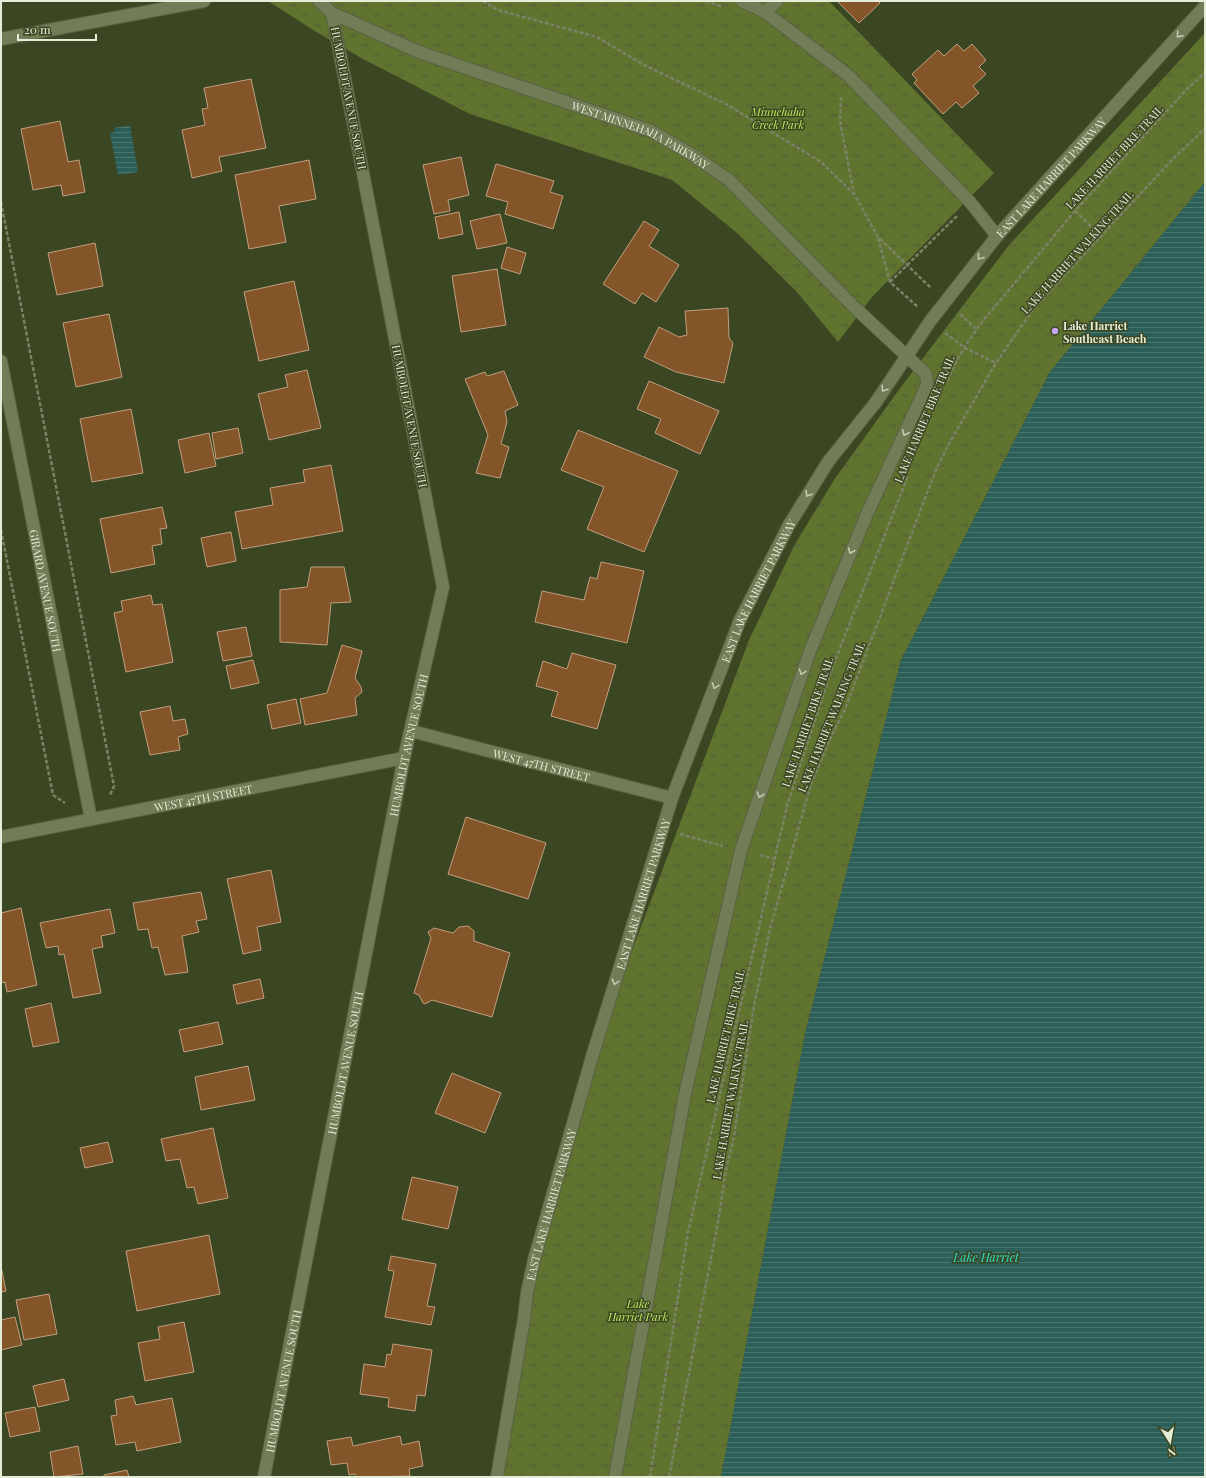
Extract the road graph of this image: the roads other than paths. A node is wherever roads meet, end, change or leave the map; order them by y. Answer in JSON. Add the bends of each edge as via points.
{"nodes":[{"id":1,"x":204,"y":1,"type":"edge"},
{"id":2,"x":319,"y":1,"type":"edge"},
{"id":3,"x":742,"y":1,"type":"edge"},
{"id":4,"x":777,"y":1,"type":"edge"},
{"id":5,"x":1205,"y":6,"type":"edge"},
{"id":6,"x":766,"y":12,"type":"junction"},
{"id":7,"x":332,"y":13,"type":"junction"},
{"id":8,"x":1,"y":39,"type":"edge"},
{"id":9,"x":997,"y":236,"type":"junction"},
{"id":10,"x":905,"y":356,"type":"junction"},
{"id":11,"x":1,"y":361,"type":"edge"},
{"id":12,"x":411,"y":731,"type":"junction"},
{"id":13,"x":404,"y":758,"type":"junction"},
{"id":14,"x":672,"y":798,"type":"junction"},
{"id":15,"x":91,"y":819,"type":"junction"},
{"id":16,"x":1,"y":837,"type":"edge"},
{"id":17,"x":264,"y":1477,"type":"edge"},
{"id":18,"x":497,"y":1477,"type":"edge"},
{"id":19,"x":615,"y":1477,"type":"edge"}],
"edges":[{"from":1,"to":8,"type":"street"},
{"from":2,"to":7,"type":"street","name":"WEST MINNEHAHA PARKWAY"},
{"from":3,"to":6,"type":"street"},
{"from":4,"to":6,"type":"street"},
{"from":5,"to":9,"type":"street","name":"EAST LAKE HARRIET PARKWAY","one_way":true},
{"from":6,"to":9,"type":"street","via":[[849,76],[970,202]]},
{"from":7,"to":10,"type":"street","name":"WEST MINNEHAHA PARKWAY","via":[[419,52],[651,131],[691,154],[729,180]]},
{"from":7,"to":12,"type":"street","name":"HUMBOLDT AVENUE SOUTH","via":[[443,587]]},
{"from":9,"to":10,"type":"street","name":"EAST LAKE HARRIET PARKWAY","one_way":true},
{"from":10,"to":14,"type":"street","name":"EAST LAKE HARRIET PARKWAY","one_way":true,"via":[[876,402],[828,462],[789,524],[740,620]]},
{"from":10,"to":19,"type":"street","one_way":true,"via":[[926,374],[927,385],[867,514],[810,650],[741,850],[685,1094]]},
{"from":11,"to":15,"type":"street","name":"GIRARD AVENUE SOUTH"},
{"from":12,"to":13,"type":"street","name":"HUMBOLDT AVENUE SOUTH"},
{"from":12,"to":14,"type":"street","name":"WEST 47TH STREET"},
{"from":13,"to":15,"type":"street","name":"WEST 47TH STREET"},
{"from":13,"to":17,"type":"street","name":"HUMBOLDT AVENUE SOUTH"},
{"from":14,"to":18,"type":"street","name":"EAST LAKE HARRIET PARKWAY","one_way":true,"via":[[592,1056],[534,1260]]},
{"from":15,"to":16,"type":"street","name":"WEST 47TH STREET"}]}
